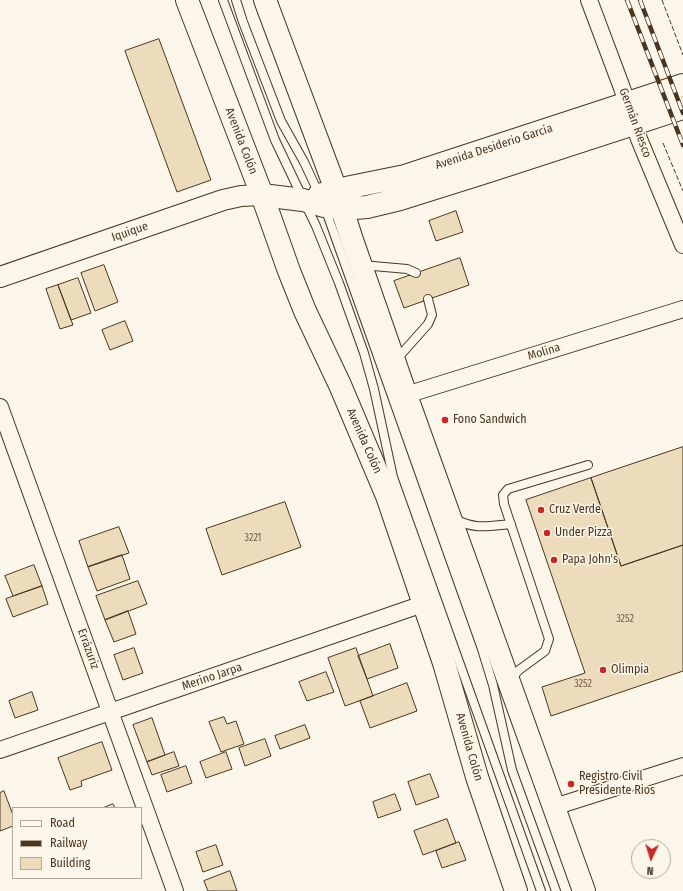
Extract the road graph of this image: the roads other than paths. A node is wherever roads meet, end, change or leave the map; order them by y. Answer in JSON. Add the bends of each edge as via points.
{"nodes":[{"id":1,"x":187,"y":0,"type":"edge"},
{"id":2,"x":223,"y":0,"type":"edge"},
{"id":3,"x":236,"y":0,"type":"edge"},
{"id":4,"x":265,"y":0,"type":"edge"},
{"id":5,"x":589,"y":0,"type":"edge"},
{"id":6,"x":683,"y":85,"type":"edge"},
{"id":7,"x":683,"y":108,"type":"edge"},
{"id":8,"x":630,"y":114,"type":"junction"},
{"id":9,"x":262,"y":195,"type":"junction"},
{"id":10,"x":325,"y":200,"type":"junction"},
{"id":11,"x":683,"y":245,"type":"edge"},
{"id":12,"x":360,"y":264,"type":"junction"},
{"id":13,"x":416,"y":273,"type":"dead end"},
{"id":14,"x":0,"y":277,"type":"edge"},
{"id":15,"x":428,"y":299,"type":"dead end"},
{"id":16,"x":683,"y":309,"type":"edge"},
{"id":17,"x":394,"y":362,"type":"junction"},
{"id":18,"x":406,"y":395,"type":"junction"},
{"id":19,"x":0,"y":407,"type":"edge"},
{"id":20,"x":588,"y":465,"type":"dead end"},
{"id":21,"x":449,"y":514,"type":"junction"},
{"id":22,"x":511,"y":524,"type":"junction"},
{"id":23,"x":423,"y":604,"type":"junction"},
{"id":24,"x":509,"y":681,"type":"junction"},
{"id":25,"x":111,"y":712,"type":"junction"},
{"id":26,"x":0,"y":750,"type":"edge"},
{"id":27,"x":683,"y":766,"type":"edge"},
{"id":28,"x":554,"y":808,"type":"junction"},
{"id":29,"x":175,"y":891,"type":"edge"},
{"id":30,"x":516,"y":891,"type":"edge"},
{"id":31,"x":541,"y":891,"type":"edge"},
{"id":32,"x":556,"y":891,"type":"edge"},
{"id":33,"x":584,"y":891,"type":"edge"}],
"edges":[{"from":1,"to":9,"type":"main road","name":"Avenida Colón"},
{"from":2,"to":10,"type":"lane","via":[[275,140]]},
{"from":3,"to":10,"type":"lane","via":[[281,121]]},
{"from":4,"to":10,"type":"main road"},
{"from":5,"to":8,"type":"street","name":"Germán Riesco"},
{"from":6,"to":8,"type":"main road","name":"Avenida Desiderio García"},
{"from":7,"to":8,"type":"main road","name":"Avenida Desiderio García"},
{"from":8,"to":10,"type":"main road","name":"Avenida Desiderio García","via":[[486,161],[384,204],[367,207]]},
{"from":8,"to":11,"type":"street","name":"Germán Riesco"},
{"from":9,"to":10,"type":"main road","name":"Avenida Desiderio García"},
{"from":9,"to":14,"type":"street","name":"Iquique","via":[[223,200]]},
{"from":9,"to":23,"type":"main road","name":"Avenida Colón","via":[[305,311],[378,472]]},
{"from":10,"to":12,"type":"main road"},
{"from":10,"to":31,"type":"lane","via":[[318,233],[364,353],[393,477]]},
{"from":10,"to":32,"type":"lane","via":[[484,655],[512,770]]},
{"from":12,"to":13,"type":"lane"},
{"from":12,"to":17,"type":"main road"},
{"from":15,"to":17,"type":"lane","via":[[432,315],[428,324]]},
{"from":16,"to":18,"type":"street","name":"Molina"},
{"from":17,"to":18,"type":"main road"},
{"from":18,"to":21,"type":"main road"},
{"from":19,"to":25,"type":"street","name":"Errázuriz"},
{"from":20,"to":22,"type":"lane","via":[[508,489],[503,495],[503,500]]},
{"from":21,"to":22,"type":"lane","via":[[462,523],[476,527]]},
{"from":21,"to":24,"type":"main road"},
{"from":22,"to":24,"type":"lane","via":[[549,639],[545,651],[519,670]]},
{"from":23,"to":25,"type":"street","name":"Merino Jarpa"},
{"from":23,"to":30,"type":"main road","name":"Avenida Colón"},
{"from":24,"to":28,"type":"main road"},
{"from":25,"to":26,"type":"street","name":"Merino Jarpa"},
{"from":25,"to":29,"type":"street","name":"Errázuriz"},
{"from":27,"to":28,"type":"street"},
{"from":28,"to":33,"type":"main road"}]}
